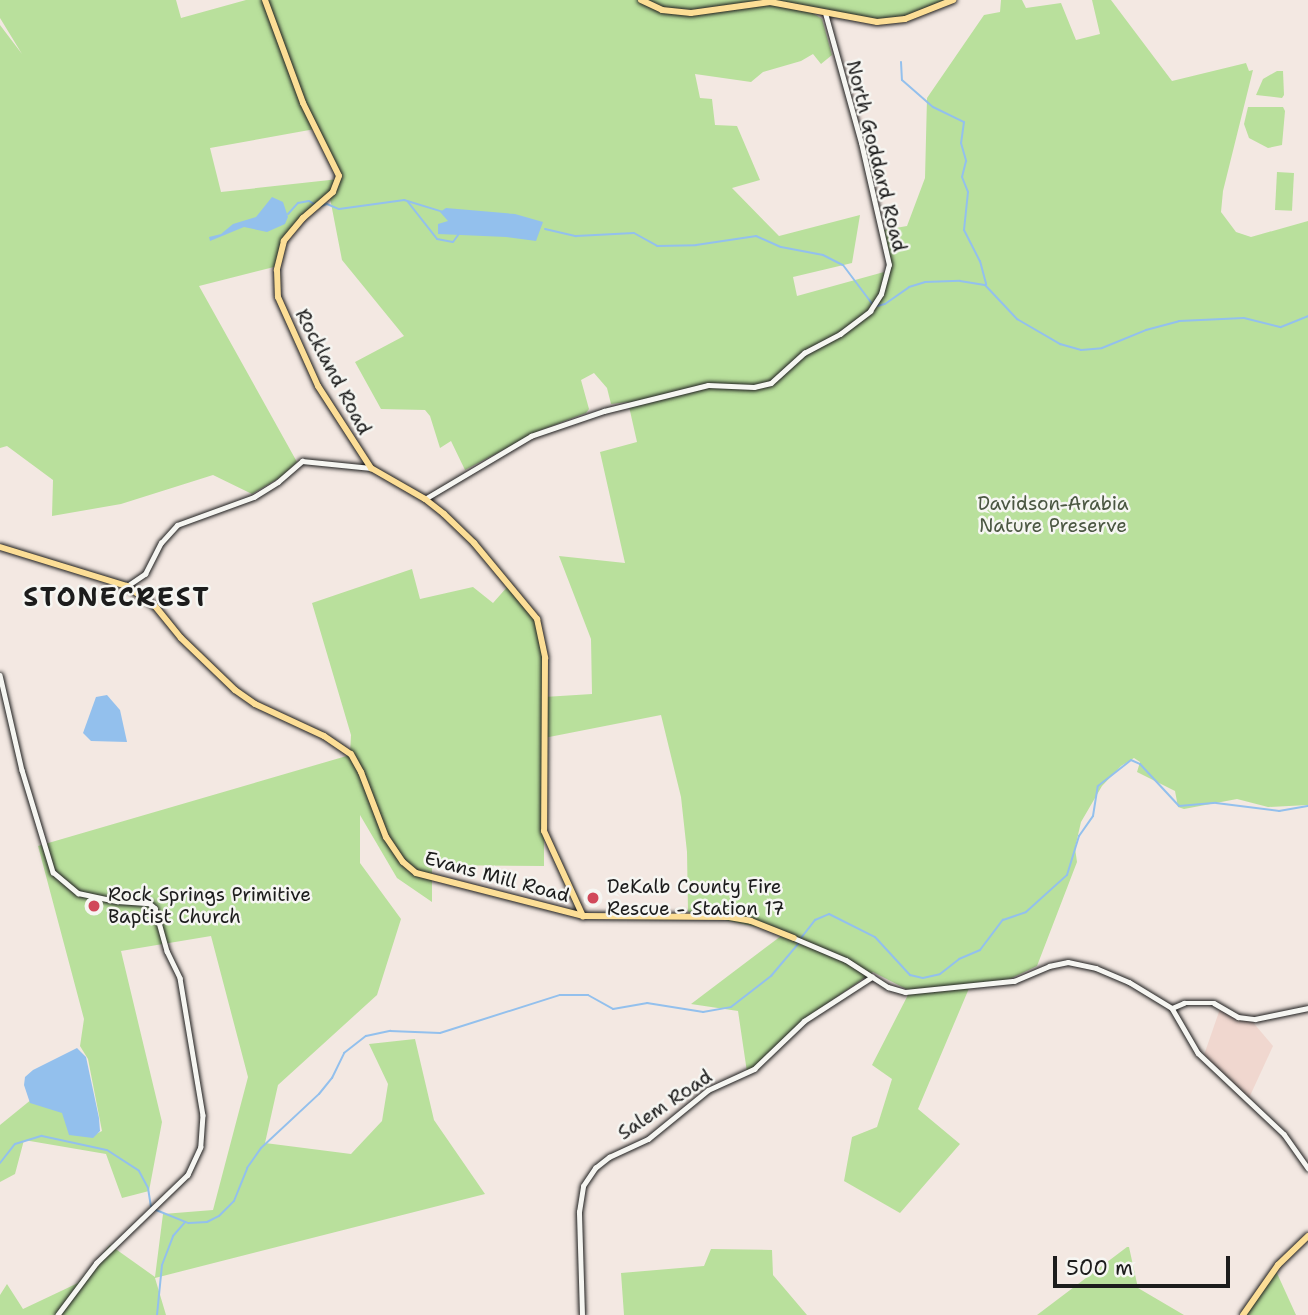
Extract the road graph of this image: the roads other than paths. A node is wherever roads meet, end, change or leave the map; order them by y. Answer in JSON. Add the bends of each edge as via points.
{"nodes":[{"id":1,"x":265,"y":0,"type":"edge"},
{"id":2,"x":641,"y":0,"type":"edge"},
{"id":3,"x":953,"y":0,"type":"edge"},
{"id":4,"x":824,"y":13,"type":"junction"},
{"id":5,"x":370,"y":468,"type":"junction"},
{"id":6,"x":425,"y":499,"type":"junction"},
{"id":7,"x":0,"y":547,"type":"edge"},
{"id":8,"x":127,"y":586,"type":"junction"},
{"id":9,"x":0,"y":675,"type":"edge"},
{"id":10,"x":583,"y":916,"type":"junction"},
{"id":11,"x":794,"y":938,"type":"joint"},
{"id":12,"x":872,"y":977,"type":"junction"},
{"id":13,"x":1172,"y":1007,"type":"junction"},
{"id":14,"x":1308,"y":1007,"type":"edge"},
{"id":15,"x":1308,"y":1168,"type":"edge"},
{"id":16,"x":1308,"y":1236,"type":"edge"},
{"id":17,"x":58,"y":1315,"type":"edge"},
{"id":18,"x":582,"y":1315,"type":"edge"},
{"id":19,"x":1243,"y":1315,"type":"edge"}],
"edges":[{"from":1,"to":5,"type":"main road","name":"Rockland Road","via":[[303,103],[339,176],[332,192],[284,241],[278,264],[278,298],[318,386]]},
{"from":2,"to":4,"type":"main road","via":[[669,12],[726,10],[760,2]]},
{"from":3,"to":4,"type":"main road","via":[[892,22]]},
{"from":4,"to":6,"type":"street","name":"North Goddard Road","via":[[889,265],[881,294],[870,311],[804,353],[771,383],[754,387],[712,384],[595,414],[531,436]]},
{"from":5,"to":6,"type":"main road","name":"Rockland Road"},
{"from":5,"to":8,"type":"street","via":[[302,461],[254,497],[178,524],[161,542],[145,574]]},
{"from":6,"to":10,"type":"main road","name":"Rockland Road","via":[[465,533],[537,619],[545,658],[544,831]]},
{"from":7,"to":8,"type":"main road","name":"Evans Mill Road"},
{"from":8,"to":10,"type":"main road","name":"Evans Mill Road","via":[[155,606],[235,690],[351,754],[386,837],[408,867],[426,878]]},
{"from":9,"to":17,"type":"street","via":[[20,763],[53,872],[83,895],[153,905],[160,917],[167,951],[180,978],[202,1105],[204,1134],[188,1175],[82,1279]]},
{"from":10,"to":11,"type":"main road","name":"Evans Mill Road","via":[[731,917]]},
{"from":11,"to":12,"type":"street","name":"Evans Mill Road","via":[[846,960]]},
{"from":12,"to":13,"type":"street","name":"Evans Mill Road","via":[[899,991],[915,992],[1014,981],[1068,962],[1096,968]]},
{"from":12,"to":18,"type":"street","name":"Salem Road","via":[[804,1021],[754,1069],[708,1090],[648,1139],[595,1168],[583,1185],[579,1212]]},
{"from":13,"to":14,"type":"street","via":[[1214,1003],[1248,1019]]},
{"from":13,"to":15,"type":"street","via":[[1198,1052],[1284,1133]]},
{"from":16,"to":19,"type":"main road","via":[[1278,1265]]}]}
